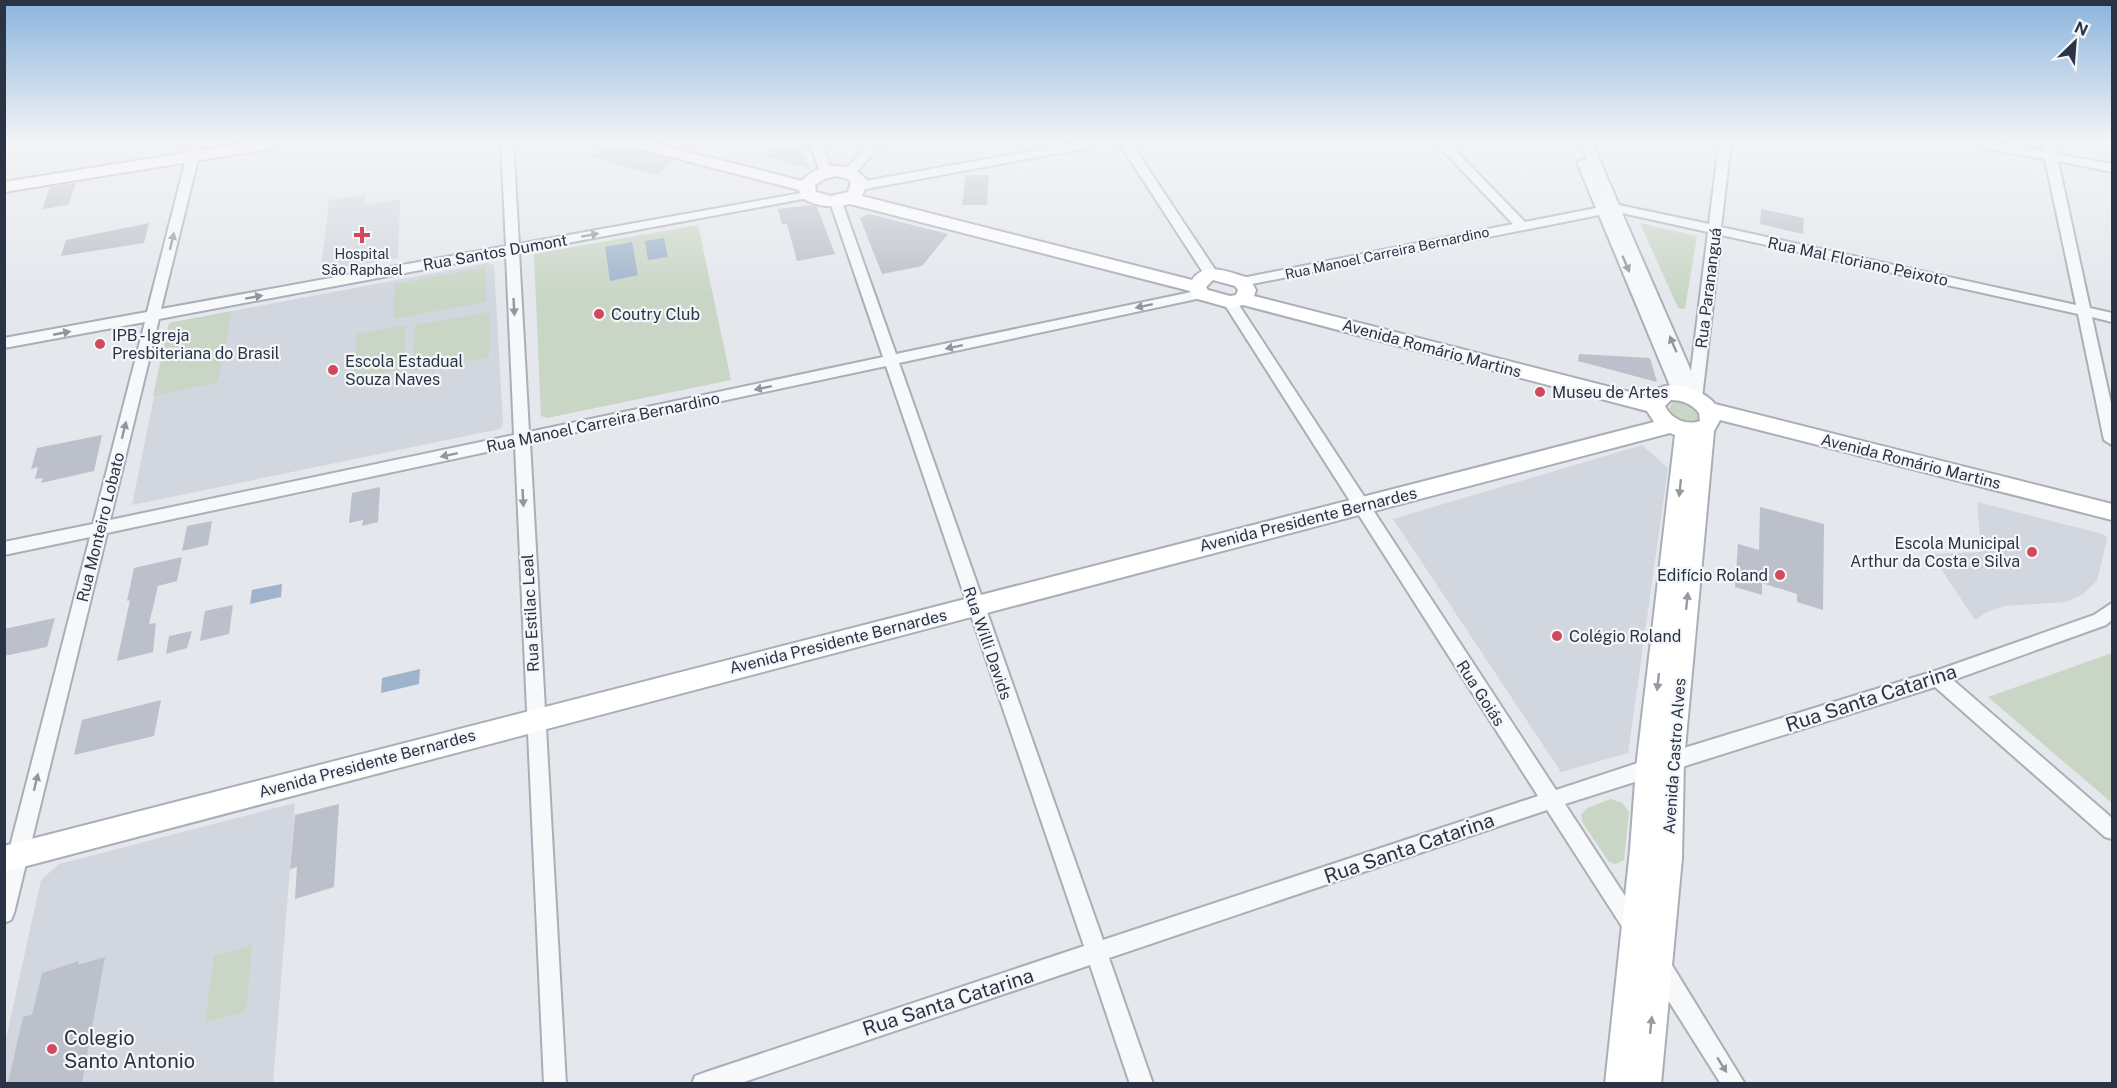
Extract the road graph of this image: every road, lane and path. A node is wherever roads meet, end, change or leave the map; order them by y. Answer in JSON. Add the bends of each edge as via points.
{"nodes":[{"id":1,"x":183,"y":194,"type":"edge"},
{"id":2,"x":509,"y":194,"type":"edge"},
{"id":3,"x":764,"y":194,"type":"edge"},
{"id":4,"x":817,"y":194,"type":"edge"},
{"id":5,"x":839,"y":194,"type":"edge"},
{"id":6,"x":851,"y":194,"type":"edge"},
{"id":7,"x":864,"y":194,"type":"edge"},
{"id":8,"x":1153,"y":194,"type":"edge"},
{"id":9,"x":1491,"y":194,"type":"edge"},
{"id":10,"x":1601,"y":194,"type":"edge"},
{"id":11,"x":1604,"y":194,"type":"edge"},
{"id":12,"x":1720,"y":194,"type":"edge"},
{"id":13,"x":2059,"y":194,"type":"edge"},
{"id":14,"x":1609,"y":209,"type":"junction"},
{"id":15,"x":1521,"y":225,"type":"junction"},
{"id":16,"x":1716,"y":230,"type":"junction"},
{"id":17,"x":512,"y":249,"type":"junction"},
{"id":18,"x":1203,"y":284,"type":"junction"},
{"id":19,"x":1241,"y":293,"type":"junction"},
{"id":20,"x":2085,"y":311,"type":"junction"},
{"id":21,"x":153,"y":315,"type":"junction"},
{"id":22,"x":2112,"y":317,"type":"edge"},
{"id":23,"x":4,"y":344,"type":"edge"},
{"id":24,"x":892,"y":360,"type":"junction"},
{"id":25,"x":1683,"y":412,"type":"junction"},
{"id":26,"x":520,"y":440,"type":"junction"},
{"id":27,"x":2112,"y":440,"type":"edge"},
{"id":28,"x":1357,"y":499,"type":"junction"},
{"id":29,"x":2112,"y":512,"type":"edge"},
{"id":30,"x":2112,"y":524,"type":"edge"},
{"id":31,"x":99,"y":529,"type":"junction"},
{"id":32,"x":4,"y":549,"type":"edge"},
{"id":33,"x":973,"y":599,"type":"junction"},
{"id":34,"x":2112,"y":610,"type":"edge"},
{"id":35,"x":1938,"y":678,"type":"junction"},
{"id":36,"x":536,"y":712,"type":"junction"},
{"id":37,"x":1660,"y":764,"type":"junction"},
{"id":38,"x":1550,"y":801,"type":"junction"},
{"id":39,"x":2112,"y":830,"type":"edge"},
{"id":40,"x":12,"y":849,"type":"edge"},
{"id":41,"x":1656,"y":854,"type":"junction"},
{"id":42,"x":4,"y":913,"type":"edge"},
{"id":43,"x":1636,"y":931,"type":"junction"},
{"id":44,"x":1096,"y":953,"type":"junction"},
{"id":45,"x":1657,"y":963,"type":"junction"},
{"id":46,"x":555,"y":1083,"type":"edge"},
{"id":47,"x":703,"y":1083,"type":"edge"},
{"id":48,"x":1142,"y":1083,"type":"edge"},
{"id":49,"x":1620,"y":1083,"type":"edge"},
{"id":50,"x":1645,"y":1083,"type":"edge"},
{"id":51,"x":1734,"y":1083,"type":"edge"}],
"edges":[{"from":21,"to":1,"type":"street","name":"Rua Monteiro Lobato","one_way":true},
{"from":2,"to":17,"type":"street","name":"Rua Estilac Leal"},
{"from":17,"to":3,"type":"street","name":"Rua Santos Dumont","one_way":true},
{"from":4,"to":5,"type":"street","via":[[819,201]]},
{"from":6,"to":24,"type":"street","name":"Rua Willi Davids"},
{"from":7,"to":18,"type":"street"},
{"from":8,"to":18,"type":"street"},
{"from":9,"to":15,"type":"street"},
{"from":10,"to":14,"type":"street","name":"Avenida Castro Alves"},
{"from":11,"to":14,"type":"street","name":"Avenida Castro Alves"},
{"from":12,"to":16,"type":"street","name":"Rua Parananguá"},
{"from":13,"to":20,"type":"street"},
{"from":14,"to":15,"type":"street","name":"Rua Manoel Carreira Bernardino"},
{"from":14,"to":16,"type":"street","name":"Rua Mal Floriano Peixoto"},
{"from":14,"to":25,"type":"street","name":"Avenida Castro Alves"},
{"from":15,"to":19,"type":"street","name":"Rua Manoel Carreira Bernardino"},
{"from":16,"to":20,"type":"street","name":"Rua Mal Floriano Peixoto"},
{"from":16,"to":25,"type":"street","name":"Rua Parananguá"},
{"from":21,"to":17,"type":"street","name":"Rua Santos Dumont","one_way":true},
{"from":17,"to":26,"type":"street","name":"Rua Estilac Leal","one_way":true},
{"from":18,"to":19,"type":"street","name":"Avenida Romário Martins"},
{"from":18,"to":24,"type":"street","name":"Rua Manoel Carreira Bernardino","one_way":true},
{"from":19,"to":25,"type":"street","name":"Avenida Romário Martins"},
{"from":19,"to":28,"type":"street","name":"Rua Goiás"},
{"from":20,"to":22,"type":"street","name":"Rua Mal Floriano Peixoto"},
{"from":20,"to":27,"type":"street"},
{"from":23,"to":21,"type":"street","name":"Rua Santos Dumont","one_way":true},
{"from":31,"to":21,"type":"street","name":"Rua Monteiro Lobato","one_way":true},
{"from":24,"to":26,"type":"street","name":"Rua Manoel Carreira Bernardino","one_way":true},
{"from":24,"to":33,"type":"street","name":"Rua Willi Davids"},
{"from":25,"to":28,"type":"street","name":"Avenida Presidente Bernardes"},
{"from":25,"to":29,"type":"street","name":"Avenida Romário Martins"},
{"from":25,"to":30,"type":"street","name":"Avenida Romário Martins"},
{"from":25,"to":37,"type":"street","name":"Avenida Castro Alves"},
{"from":26,"to":31,"type":"street","name":"Rua Manoel Carreira Bernardino","one_way":true},
{"from":26,"to":36,"type":"street","name":"Rua Estilac Leal","one_way":true},
{"from":28,"to":33,"type":"street","name":"Avenida Presidente Bernardes"},
{"from":28,"to":38,"type":"street","name":"Rua Goiás"},
{"from":31,"to":32,"type":"street","name":"Rua Manoel Carreira Bernardino"},
{"from":40,"to":31,"type":"street","name":"Rua Monteiro Lobato","one_way":true},
{"from":33,"to":36,"type":"street","name":"Avenida Presidente Bernardes"},
{"from":33,"to":44,"type":"street","name":"Rua Willi Davids"},
{"from":34,"to":35,"type":"street","name":"Rua Santa Catarina","via":[[2100,620]]},
{"from":35,"to":37,"type":"street","name":"Rua Santa Catarina"},
{"from":35,"to":39,"type":"street"},
{"from":36,"to":40,"type":"street","name":"Avenida Presidente Bernardes"},
{"from":36,"to":46,"type":"street","name":"Rua Estilac Leal"},
{"from":37,"to":38,"type":"street","name":"Rua Santa Catarina"},
{"from":37,"to":41,"type":"street","name":"Avenida Castro Alves"},
{"from":38,"to":43,"type":"street","name":"Rua Goiás"},
{"from":38,"to":44,"type":"street","name":"Rua Santa Catarina"},
{"from":40,"to":42,"type":"street","name":"Rua Monteiro Lobato"},
{"from":41,"to":43,"type":"street","name":"Avenida Castro Alves"},
{"from":41,"to":45,"type":"street","name":"Avenida Castro Alves"},
{"from":43,"to":45,"type":"street","name":"Rua Goiás"},
{"from":43,"to":49,"type":"street","name":"Avenida Castro Alves"},
{"from":44,"to":47,"type":"street","name":"Rua Santa Catarina"},
{"from":44,"to":48,"type":"street","name":"Rua Willi Davids"},
{"from":50,"to":45,"type":"street","name":"Avenida Castro Alves","one_way":true},
{"from":45,"to":51,"type":"street","name":"Rua Goiás","one_way":true}]}
